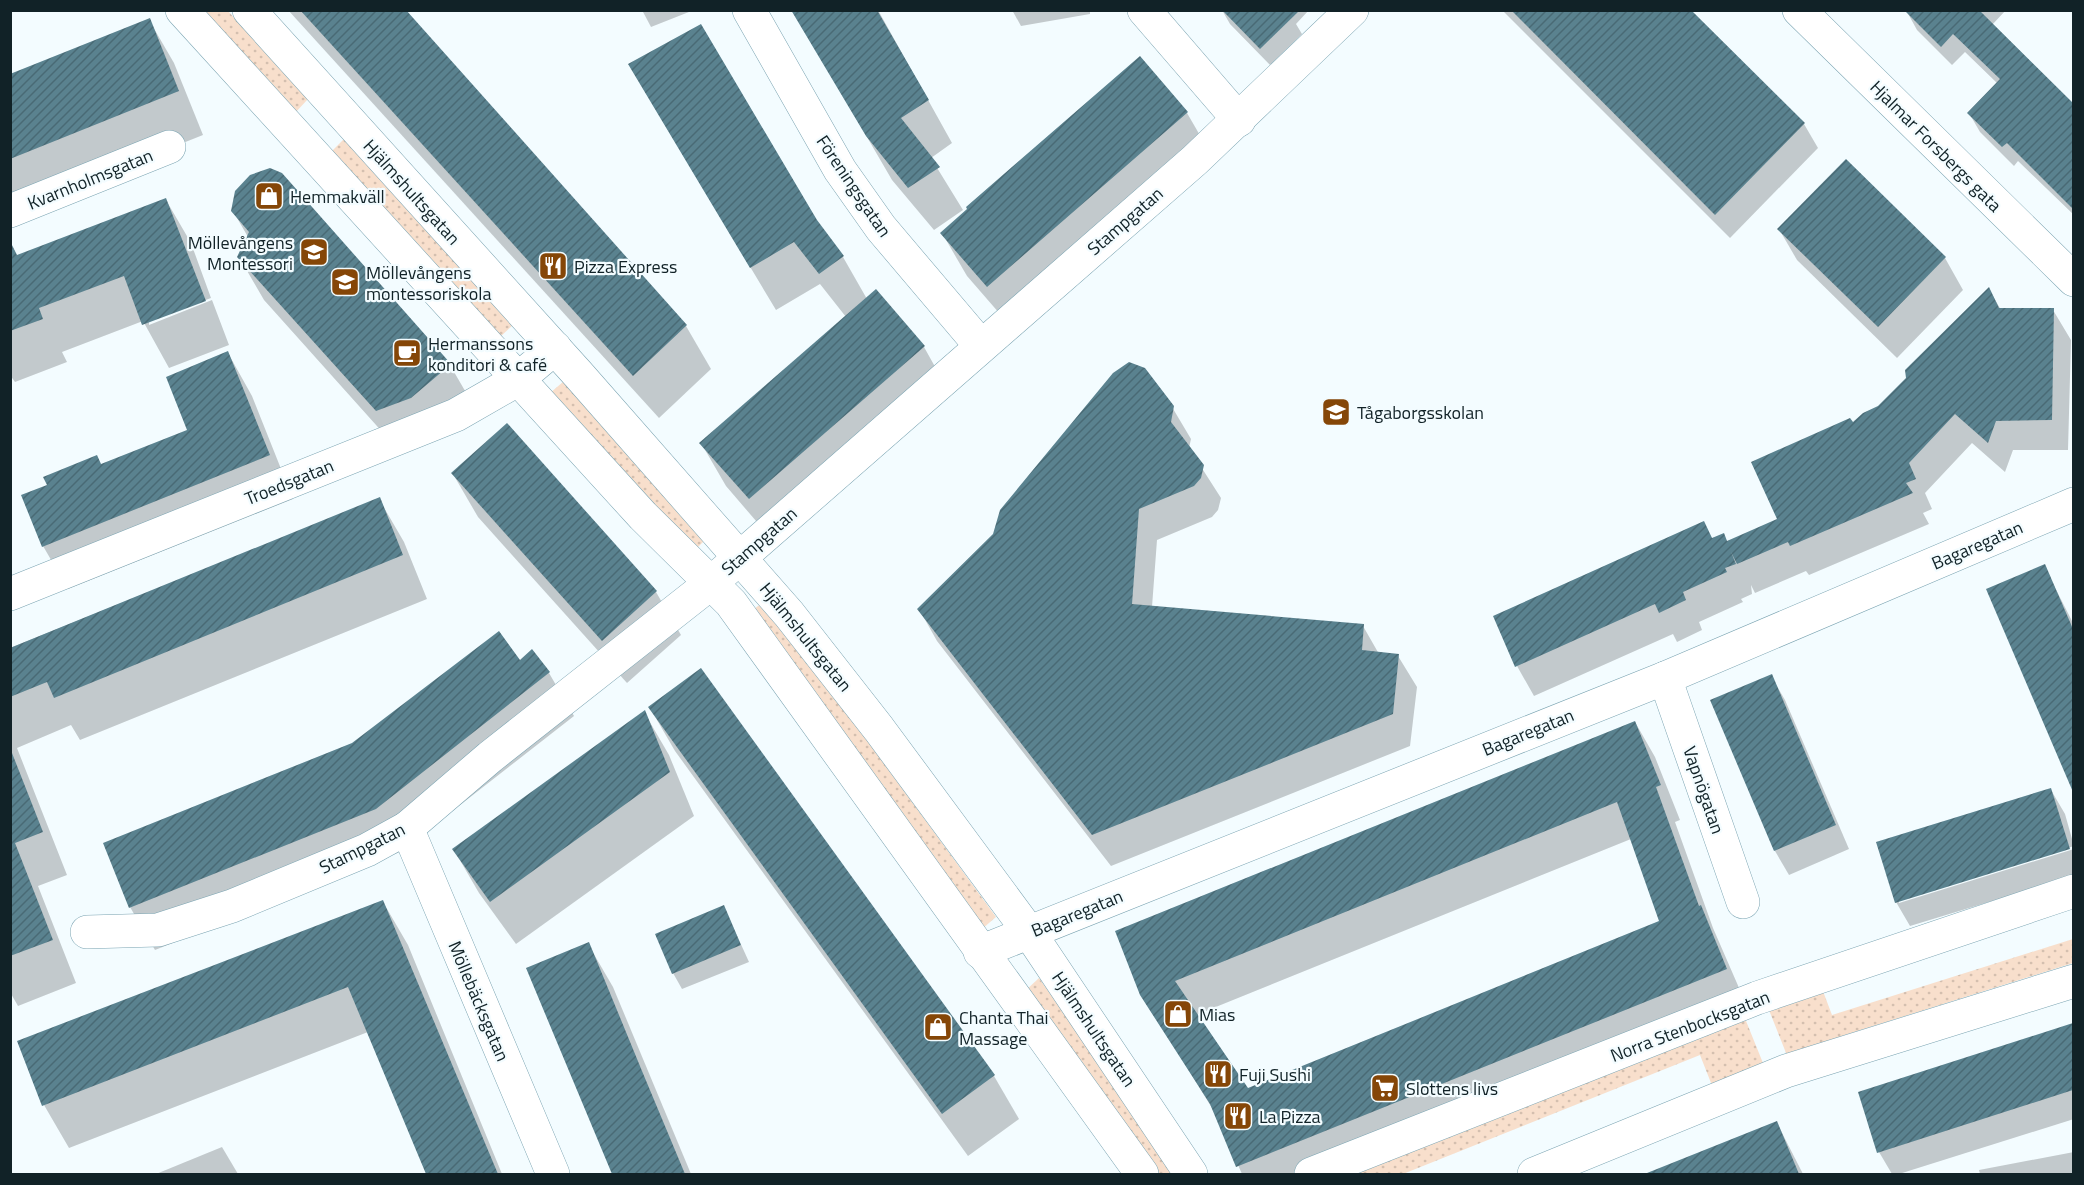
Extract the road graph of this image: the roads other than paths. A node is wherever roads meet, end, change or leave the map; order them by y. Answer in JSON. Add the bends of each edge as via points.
{"nodes":[{"id":1,"x":182,"y":10,"type":"edge"},
{"id":2,"x":249,"y":10,"type":"edge"},
{"id":3,"x":749,"y":10,"type":"edge"},
{"id":4,"x":1144,"y":10,"type":"edge"},
{"id":5,"x":1352,"y":10,"type":"edge"},
{"id":6,"x":1799,"y":10,"type":"edge"},
{"id":7,"x":343,"y":116,"type":"junction"},
{"id":8,"x":1239,"y":120,"type":"junction"},
{"id":9,"x":169,"y":147,"type":"dead end"},
{"id":10,"x":306,"y":147,"type":"junction"},
{"id":11,"x":10,"y":211,"type":"edge"},
{"id":12,"x":2073,"y":280,"type":"edge"},
{"id":13,"x":981,"y":346,"type":"junction"},
{"id":14,"x":555,"y":348,"type":"junction"},
{"id":15,"x":517,"y":380,"type":"junction"},
{"id":16,"x":2073,"y":504,"type":"edge"},
{"id":17,"x":740,"y":558,"type":"junction"},
{"id":18,"x":711,"y":583,"type":"junction"},
{"id":19,"x":10,"y":594,"type":"edge"},
{"id":20,"x":1665,"y":678,"type":"junction"},
{"id":21,"x":406,"y":828,"type":"junction"},
{"id":22,"x":2073,"y":891,"type":"edge"},
{"id":23,"x":1743,"y":902,"type":"dead end"},
{"id":24,"x":87,"y":932,"type":"dead end"},
{"id":25,"x":1029,"y":932,"type":"junction"},
{"id":26,"x":980,"y":952,"type":"junction"},
{"id":27,"x":2073,"y":981,"type":"edge"},
{"id":28,"x":553,"y":1174,"type":"edge"},
{"id":29,"x":1142,"y":1174,"type":"edge"},
{"id":30,"x":1191,"y":1174,"type":"edge"},
{"id":31,"x":1311,"y":1174,"type":"edge"},
{"id":32,"x":1534,"y":1174,"type":"edge"}],
"edges":[{"from":1,"to":10,"type":"street","name":"Hjälmshultsgatan"},
{"from":2,"to":7,"type":"street","name":"Hjälmshultsgatan"},
{"from":3,"to":13,"type":"street","name":"Föreningsgatan","via":[[840,170],[881,228]]},
{"from":4,"to":8,"type":"street"},
{"from":5,"to":8,"type":"street","name":"Stampgatan"},
{"from":6,"to":12,"type":"street","name":"Hjalmar Forsbergs gata"},
{"from":7,"to":10,"type":"street"},
{"from":7,"to":14,"type":"street","name":"Hjälmshultsgatan"},
{"from":8,"to":13,"type":"street","name":"Stampgatan"},
{"from":9,"to":11,"type":"street","name":"Kvarnholmsgatan"},
{"from":10,"to":15,"type":"street","name":"Hjälmshultsgatan"},
{"from":13,"to":17,"type":"street","name":"Stampgatan"},
{"from":14,"to":15,"type":"street","name":"Troedsgatan"},
{"from":14,"to":17,"type":"street","name":"Hjälmshultsgatan"},
{"from":15,"to":18,"type":"street","name":"Hjälmshultsgatan"},
{"from":15,"to":19,"type":"street","name":"Troedsgatan","via":[[456,415]]},
{"from":16,"to":20,"type":"street","name":"Bagaregatan"},
{"from":17,"to":18,"type":"street","name":"Stampgatan"},
{"from":17,"to":25,"type":"street","name":"Hjälmshultsgatan","via":[[879,729]]},
{"from":18,"to":21,"type":"street","name":"Stampgatan"},
{"from":18,"to":26,"type":"street","name":"Hjälmshultsgatan","via":[[731,603]]},
{"from":20,"to":23,"type":"street","name":"Vapnögatan"},
{"from":20,"to":25,"type":"street","name":"Bagaregatan"},
{"from":21,"to":24,"type":"street","name":"Stampgatan","via":[[367,850],[232,906],[169,927]]},
{"from":21,"to":28,"type":"street","name":"Möllebäcksgatan"},
{"from":22,"to":31,"type":"street","name":"Norra Stenbocksgatan","via":[[1757,998]]},
{"from":25,"to":26,"type":"street","name":"Bagaregatan"},
{"from":25,"to":30,"type":"street","name":"Hjälmshultsgatan"},
{"from":26,"to":29,"type":"street","name":"Hjälmshultsgatan"},
{"from":27,"to":32,"type":"street","via":[[1786,1071]]}]}
